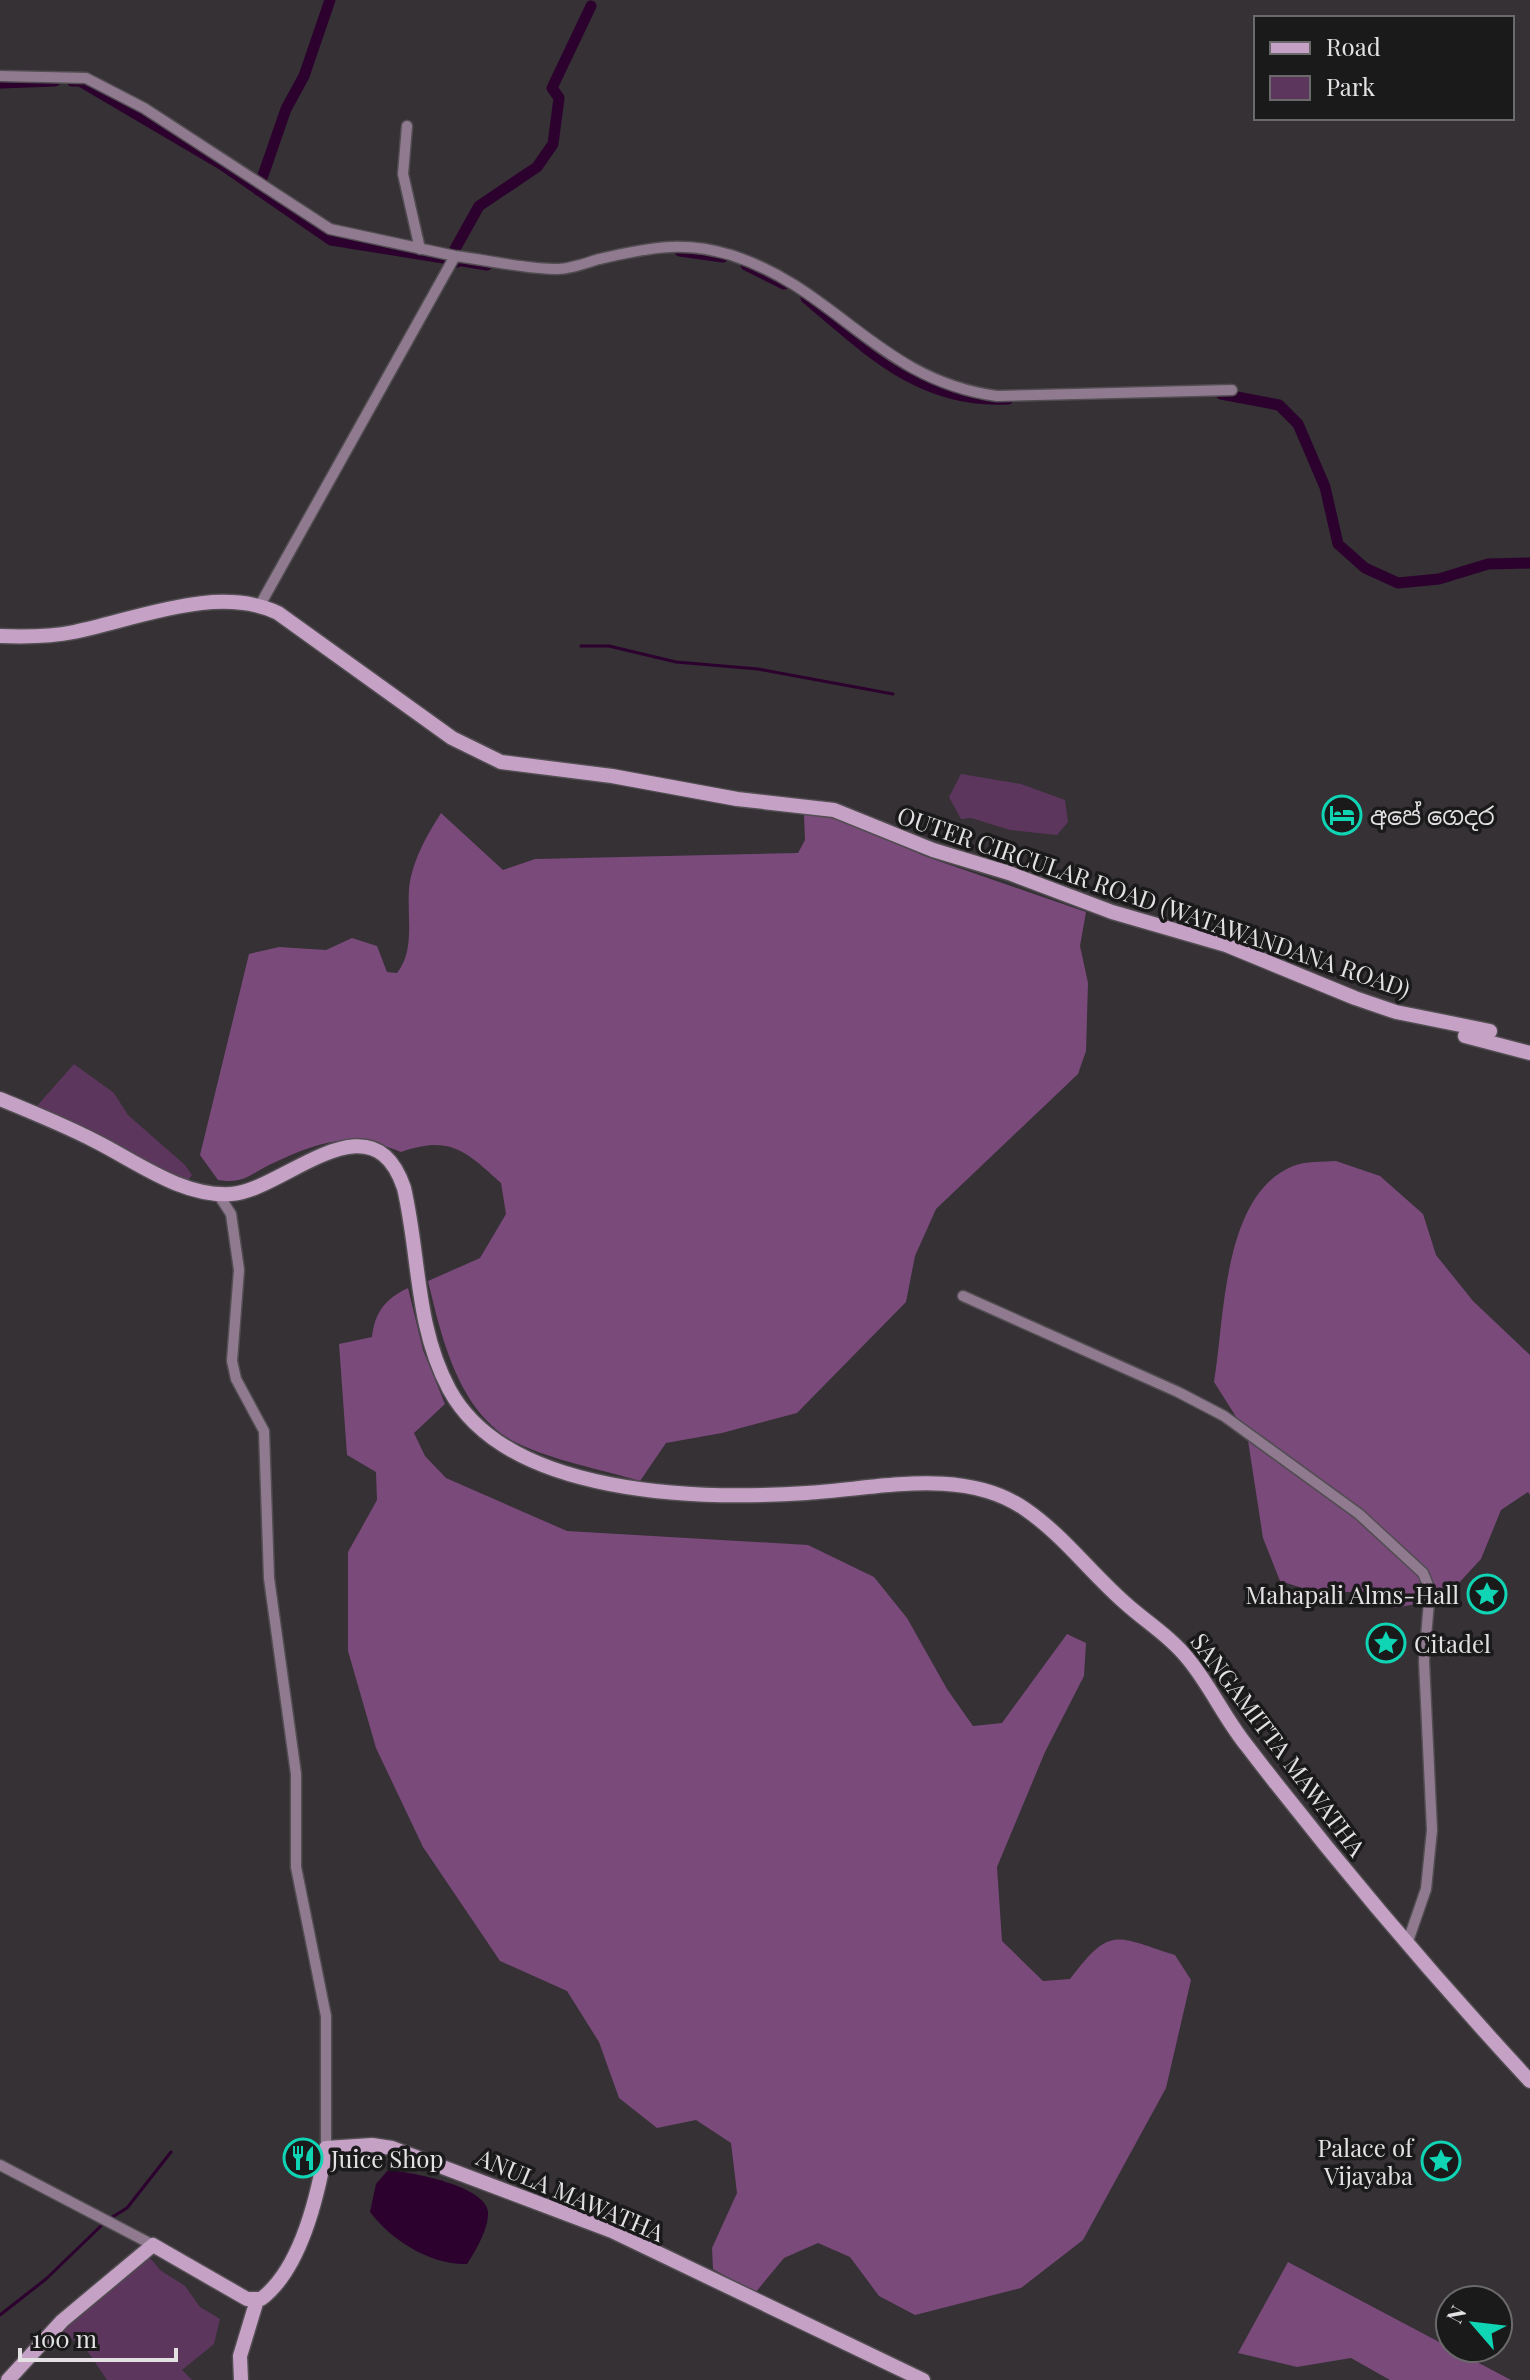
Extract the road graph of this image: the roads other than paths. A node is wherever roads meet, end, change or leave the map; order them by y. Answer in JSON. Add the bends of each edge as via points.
{"nodes":[{"id":1,"x":0,"y":76,"type":"edge"},
{"id":2,"x":407,"y":126,"type":"dead end"},
{"id":3,"x":420,"y":249,"type":"junction"},
{"id":4,"x":455,"y":256,"type":"junction"},
{"id":5,"x":1232,"y":390,"type":"dead end"},
{"id":6,"x":260,"y":605,"type":"junction"},
{"id":7,"x":0,"y":636,"type":"edge"},
{"id":8,"x":1530,"y":1053,"type":"edge"},
{"id":9,"x":0,"y":1099,"type":"edge"},
{"id":10,"x":218,"y":1194,"type":"junction"},
{"id":11,"x":963,"y":1296,"type":"dead end"},
{"id":12,"x":1407,"y":1944,"type":"junction"},
{"id":13,"x":1530,"y":2081,"type":"edge"},
{"id":14,"x":326,"y":2148,"type":"junction"},
{"id":15,"x":0,"y":2165,"type":"edge"},
{"id":16,"x":153,"y":2245,"type":"junction"},
{"id":17,"x":257,"y":2300,"type":"junction"},
{"id":18,"x":8,"y":2380,"type":"edge"},
{"id":19,"x":241,"y":2380,"type":"edge"},
{"id":20,"x":923,"y":2380,"type":"edge"}],
"edges":[{"from":1,"to":3,"type":"street","via":[[86,78],[144,108],[330,229]]},
{"from":2,"to":3,"type":"street","via":[[403,174]]},
{"from":3,"to":4,"type":"street"},
{"from":4,"to":5,"type":"street","via":[[559,269],[661,244],[729,254],[812,294],[901,364],[959,389],[997,396]]},
{"from":4,"to":6,"type":"street"},
{"from":6,"to":7,"type":"main road","name":"OUTER CIRCULAR ROAD (WATAWANDANA ROAD)","via":[[214,601],[70,633]]},
{"from":6,"to":8,"type":"main road","name":"OUTER CIRCULAR ROAD (WATAWANDANA ROAD)","via":[[452,738],[501,762],[834,810],[1112,912],[1226,945],[1369,1003],[1490,1031],[1465,1036]]},
{"from":9,"to":10,"type":"main road","name":"SANGAMITTA MAWATHA","via":[[62,1124],[172,1181]]},
{"from":10,"to":12,"type":"main road","name":"SANGAMITTA MAWATHA","via":[[247,1191],[341,1148],[363,1148],[384,1158],[404,1188],[422,1317],[449,1390],[482,1430],[534,1462],[645,1489],[754,1497],[945,1485],[978,1489],[1021,1506],[1181,1650],[1246,1746]]},
{"from":10,"to":14,"type":"street","via":[[233,1224],[239,1270],[234,1370],[264,1431],[269,1578],[296,1774],[296,1867],[326,2016]]},
{"from":11,"to":12,"type":"street","via":[[1224,1416],[1359,1514],[1423,1573],[1430,1590],[1424,1661],[1432,1830],[1426,1889]]},
{"from":12,"to":13,"type":"main road","name":"SANGAMITTA MAWATHA"},
{"from":14,"to":17,"type":"main road","via":[[302,2237],[273,2287]]},
{"from":14,"to":20,"type":"main road","name":"ANULA MAWATHA","via":[[392,2148],[612,2231]]},
{"from":15,"to":16,"type":"street"},
{"from":16,"to":17,"type":"main road"},
{"from":16,"to":18,"type":"main road","via":[[62,2321]]},
{"from":17,"to":19,"type":"main road","via":[[240,2356]]}]}
